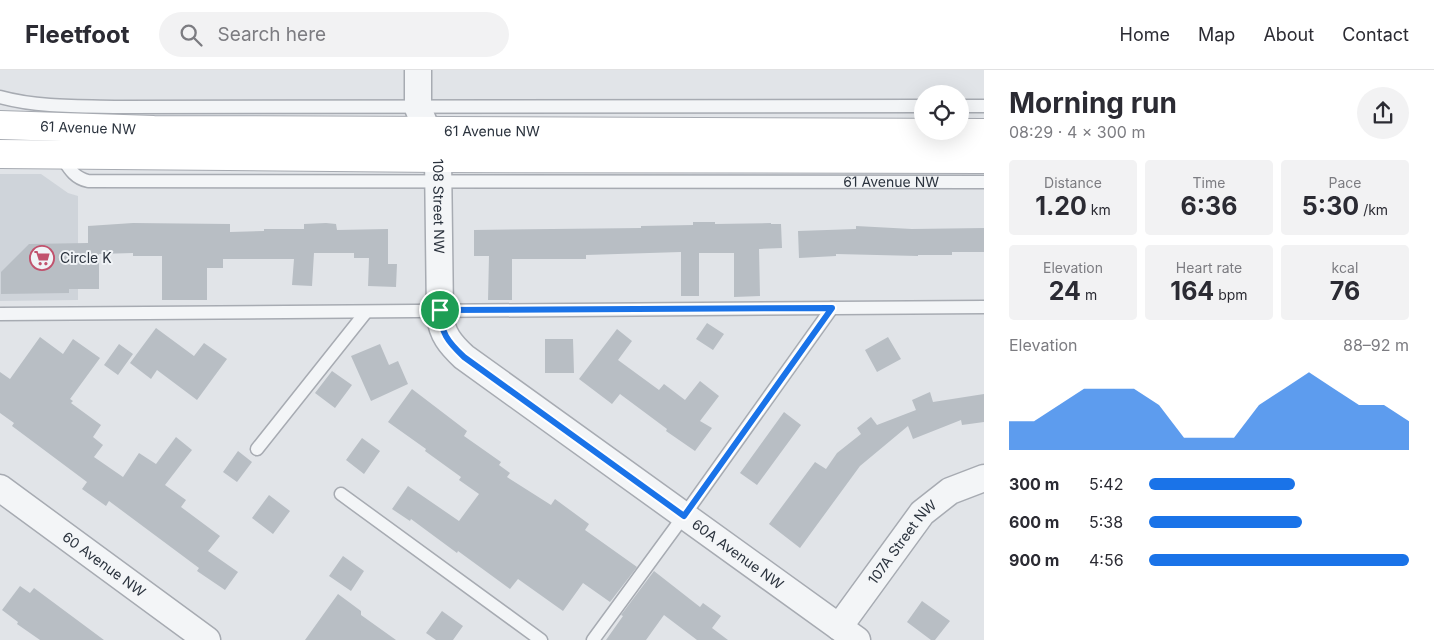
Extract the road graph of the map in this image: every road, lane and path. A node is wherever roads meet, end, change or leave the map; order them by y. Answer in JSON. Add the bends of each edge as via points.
{"nodes":[{"id":1,"x":418,"y":70,"type":"edge"},
{"id":2,"x":0,"y":97,"type":"edge"},
{"id":3,"x":914,"y":106,"type":"edge"},
{"id":4,"x":969,"y":106,"type":"edge"},
{"id":5,"x":984,"y":106,"type":"edge"},
{"id":6,"x":0,"y":119,"type":"edge"},
{"id":7,"x":423,"y":120,"type":"junction"},
{"id":8,"x":0,"y":126,"type":"edge"},
{"id":9,"x":63,"y":128,"type":"junction"},
{"id":10,"x":984,"y":133,"type":"edge"},
{"id":11,"x":0,"y":154,"type":"edge"},
{"id":12,"x":984,"y":159,"type":"edge"},
{"id":13,"x":439,"y":170,"type":"junction"},
{"id":14,"x":984,"y":182,"type":"edge"},
{"id":15,"x":984,"y":307,"type":"edge"},
{"id":16,"x":832,"y":308,"type":"junction"},
{"id":17,"x":440,"y":310,"type":"junction"},
{"id":18,"x":366,"y":312,"type":"junction"},
{"id":19,"x":0,"y":314,"type":"edge"},
{"id":20,"x":450,"y":345,"type":"joint"},
{"id":21,"x":258,"y":448,"type":"dead end"},
{"id":22,"x":984,"y":478,"type":"edge"},
{"id":23,"x":0,"y":488,"type":"edge"},
{"id":24,"x":341,"y":494,"type":"dead end"},
{"id":25,"x":684,"y":516,"type":"junction"},
{"id":26,"x":848,"y":633,"type":"edge"},
{"id":27,"x":198,"y":637,"type":"edge"},
{"id":28,"x":542,"y":640,"type":"edge"},
{"id":29,"x":592,"y":640,"type":"edge"}],
"edges":[{"from":1,"to":7,"type":"street","name":"108 Street NW"},
{"from":2,"to":7,"type":"lane","name":"61 Avenue NW","via":[[68,105]]},
{"from":3,"to":7,"type":"lane","name":"61 Avenue NW"},
{"from":4,"to":5,"type":"lane"},
{"from":6,"to":9,"type":"main road"},
{"from":7,"to":9,"type":"main road","name":"61 Avenue NW"},
{"from":7,"to":10,"type":"main road","name":"61 Avenue NW"},
{"from":7,"to":13,"type":"street","name":"108 Street NW"},
{"from":8,"to":9,"type":"main road","name":"61 Avenue NW"},
{"from":11,"to":13,"type":"main road","name":"61 Avenue NW"},
{"from":12,"to":13,"type":"main road","name":"61 Avenue NW"},
{"from":13,"to":14,"type":"lane","name":"61 Avenue NW"},
{"from":13,"to":17,"type":"street","name":"108 Street NW"},
{"from":15,"to":16,"type":"lane"},
{"from":16,"to":17,"type":"lane"},
{"from":16,"to":25,"type":"lane"},
{"from":17,"to":18,"type":"lane"},
{"from":17,"to":20,"type":"street","name":"108 Street NW","via":[[441,325]]},
{"from":18,"to":19,"type":"lane"},
{"from":18,"to":21,"type":"lane"},
{"from":20,"to":25,"type":"street","name":"60A Avenue NW"},
{"from":22,"to":26,"type":"street","name":"107A Street NW","via":[[950,491],[922,513]]},
{"from":23,"to":27,"type":"street","name":"60 Avenue NW"},
{"from":24,"to":28,"type":"lane"},
{"from":25,"to":26,"type":"street","name":"60A Avenue NW"},
{"from":25,"to":29,"type":"lane"}]}
